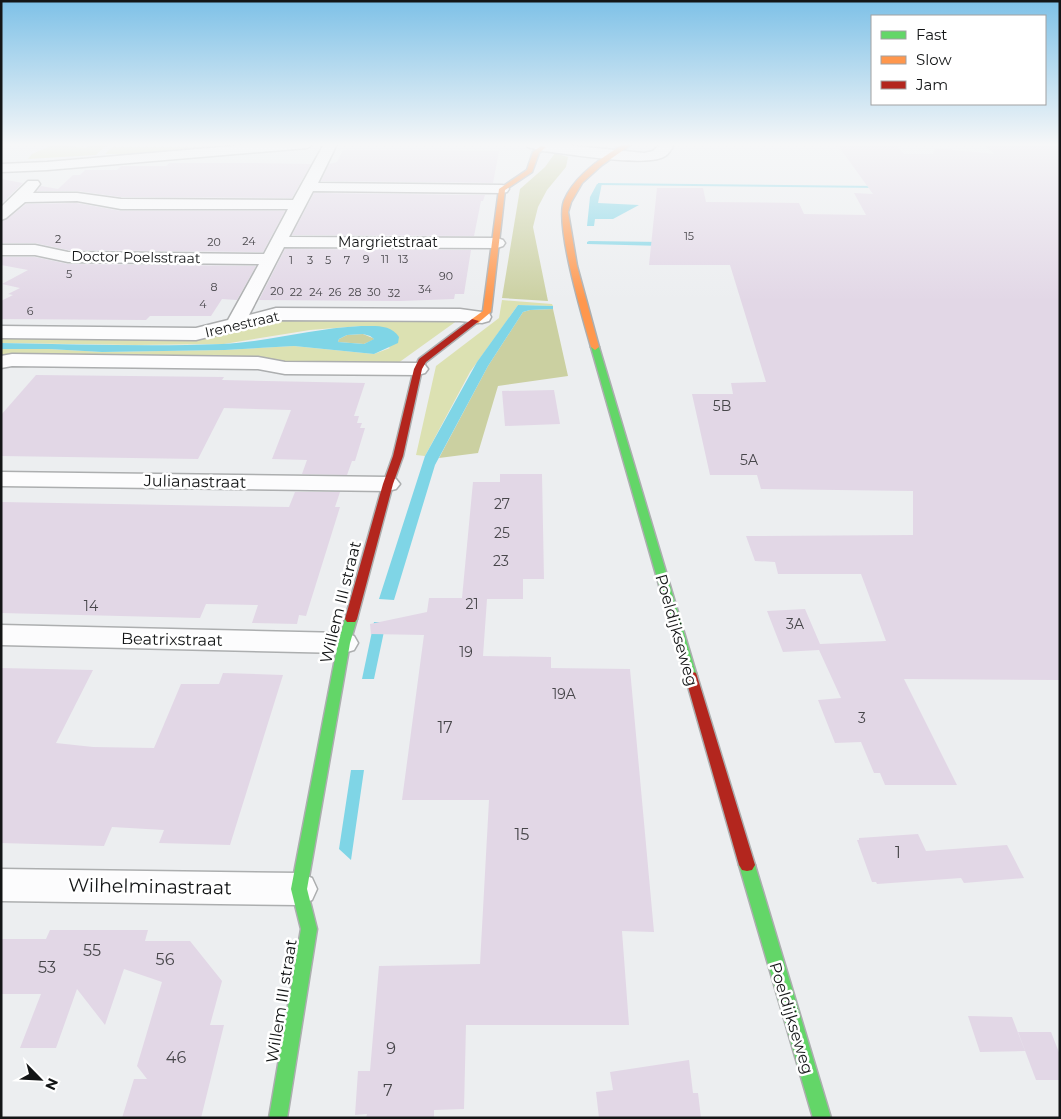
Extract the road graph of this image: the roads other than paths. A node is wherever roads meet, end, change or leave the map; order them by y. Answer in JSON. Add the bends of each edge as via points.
{"nodes":[{"id":1,"x":303,"y":196,"type":"edge"},
{"id":2,"x":501,"y":196,"type":"edge"},
{"id":3,"x":571,"y":196,"type":"edge"},
{"id":4,"x":21,"y":198,"type":"joint"},
{"id":5,"x":299,"y":205,"type":"junction"},
{"id":6,"x":1,"y":215,"type":"edge"},
{"id":7,"x":280,"y":242,"type":"junction"},
{"id":8,"x":497,"y":243,"type":"junction"},
{"id":9,"x":1,"y":250,"type":"edge"},
{"id":10,"x":271,"y":259,"type":"junction"},
{"id":11,"x":482,"y":317,"type":"junction"},
{"id":12,"x":235,"y":324,"type":"junction"},
{"id":13,"x":1,"y":332,"type":"edge"},
{"id":14,"x":1,"y":362,"type":"edge"},
{"id":15,"x":418,"y":369,"type":"junction"},
{"id":16,"x":1,"y":479,"type":"edge"},
{"id":17,"x":388,"y":484,"type":"junction"},
{"id":18,"x":1,"y":635,"type":"edge"},
{"id":19,"x":344,"y":643,"type":"junction"},
{"id":20,"x":1,"y":885,"type":"edge"},
{"id":21,"x":299,"y":889,"type":"junction"},
{"id":22,"x":278,"y":1118,"type":"edge"},
{"id":23,"x":822,"y":1118,"type":"edge"}],
"edges":[{"from":1,"to":5,"type":"street"},
{"from":2,"to":8,"type":"street"},
{"from":3,"to":23,"type":"street","name":"Poeldijkseweg","via":[[565,211],[573,269]]},
{"from":4,"to":5,"type":"street","via":[[77,198],[121,204]]},
{"from":4,"to":6,"type":"street"},
{"from":5,"to":7,"type":"street"},
{"from":7,"to":8,"type":"street","name":"Margrietstraat"},
{"from":7,"to":10,"type":"street"},
{"from":8,"to":11,"type":"street","via":[[487,312]]},
{"from":9,"to":10,"type":"street","name":"Doctor Poelsstraat","via":[[35,250],[68,257]]},
{"from":10,"to":12,"type":"street"},
{"from":11,"to":12,"type":"street","name":"Irenestraat","via":[[276,314]]},
{"from":11,"to":15,"type":"street","via":[[422,361]]},
{"from":12,"to":13,"type":"street","name":"Irenestraat","via":[[196,334]]},
{"from":14,"to":15,"type":"street","name":"Irenestraat","via":[[248,363],[285,368]]},
{"from":15,"to":17,"type":"street","name":"Willem III straat","via":[[398,456]]},
{"from":16,"to":17,"type":"street","name":"Julianastraat"},
{"from":17,"to":19,"type":"street","name":"Willem III straat"},
{"from":18,"to":19,"type":"street","name":"Beatrixstraat"},
{"from":19,"to":21,"type":"street","name":"Willem III straat"},
{"from":20,"to":21,"type":"street","name":"Wilhelminastraat"},
{"from":21,"to":22,"type":"street","name":"Willem III straat","via":[[309,929]]}]}
